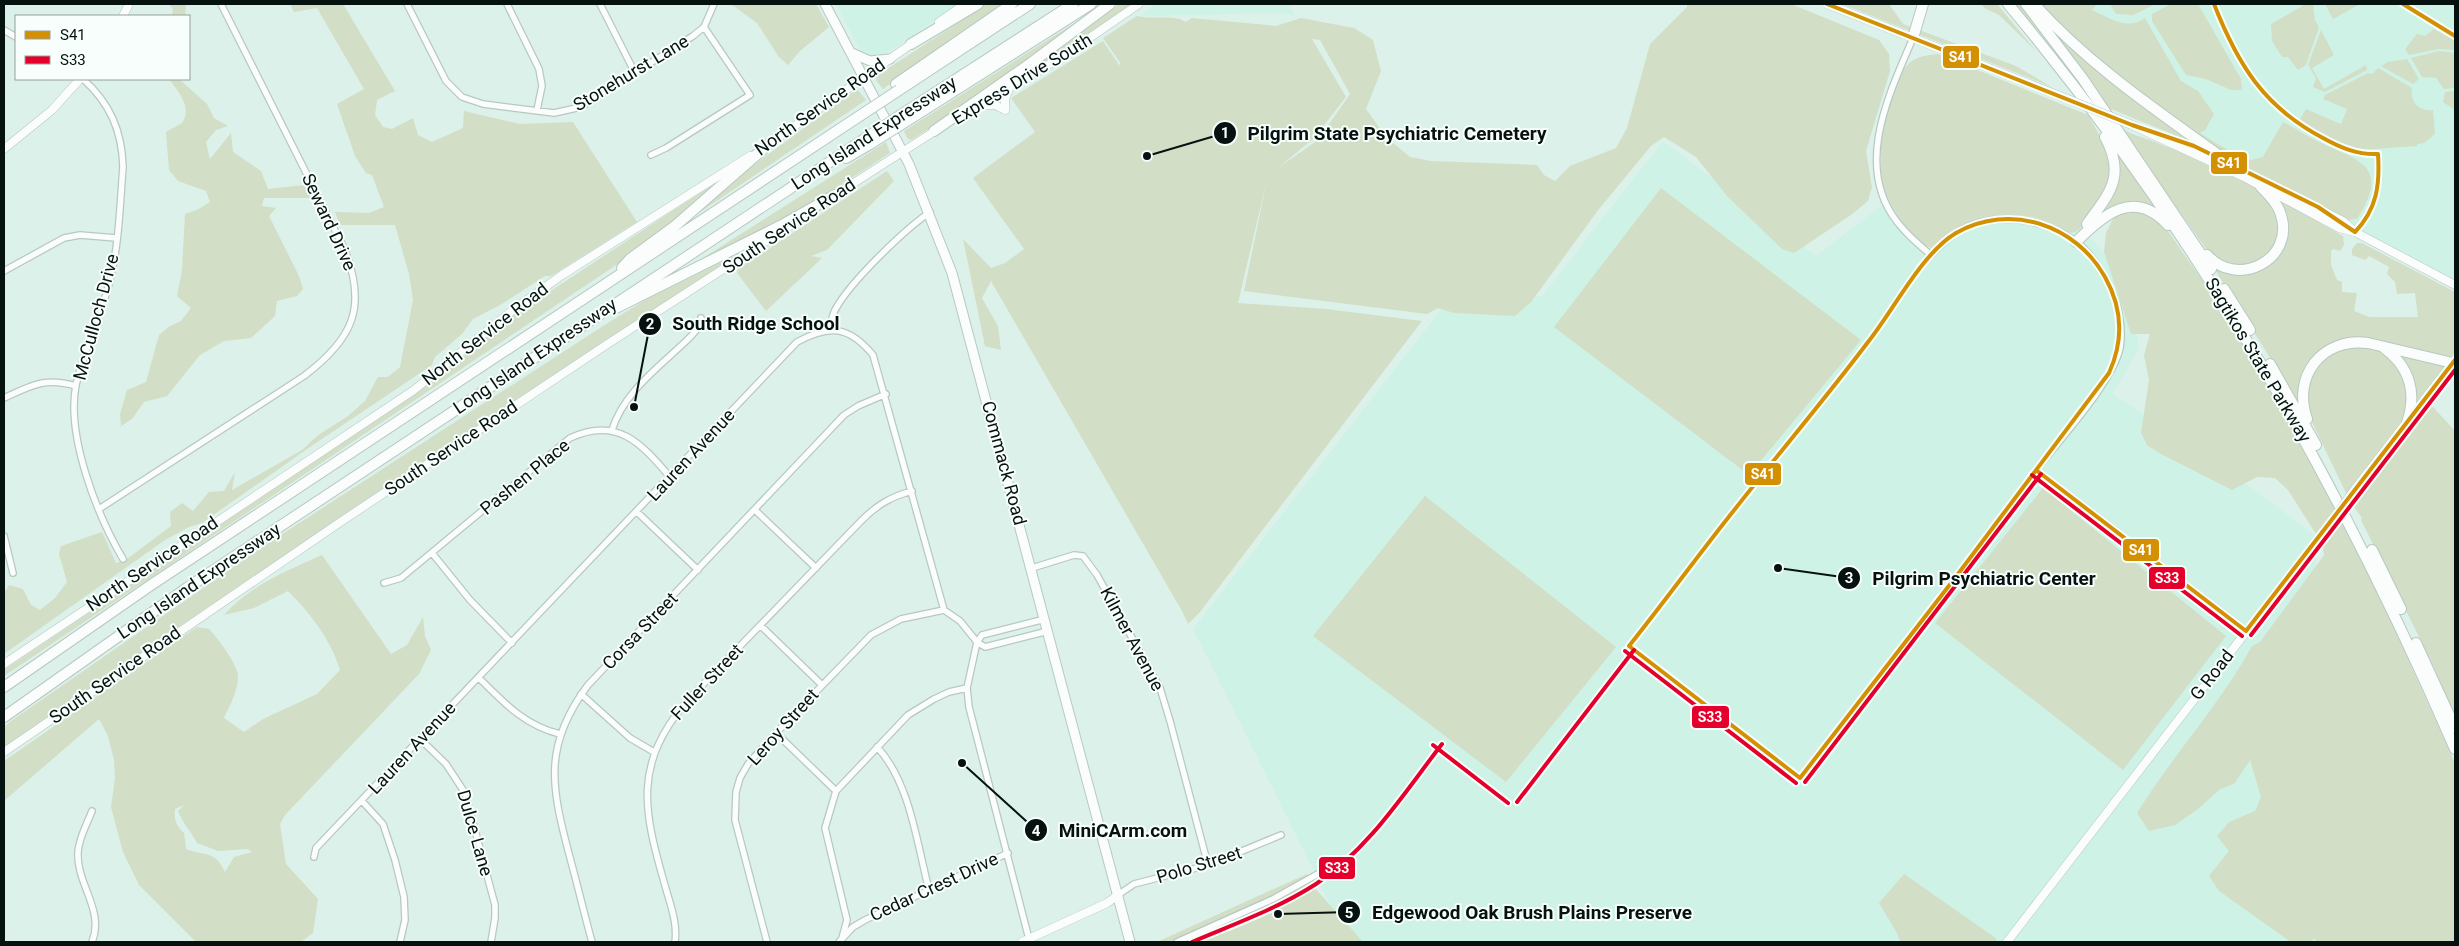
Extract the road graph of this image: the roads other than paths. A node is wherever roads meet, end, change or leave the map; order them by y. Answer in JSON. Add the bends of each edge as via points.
{"nodes":[{"id":1,"x":221,"y":4,"type":"edge"},
{"id":2,"x":407,"y":4,"type":"edge"},
{"id":3,"x":507,"y":4,"type":"edge"},
{"id":4,"x":600,"y":4,"type":"edge"},
{"id":5,"x":714,"y":4,"type":"edge"},
{"id":6,"x":825,"y":4,"type":"edge"},
{"id":7,"x":965,"y":4,"type":"edge"},
{"id":8,"x":978,"y":4,"type":"edge"},
{"id":9,"x":1012,"y":4,"type":"edge"},
{"id":10,"x":1030,"y":4,"type":"edge"},
{"id":11,"x":1073,"y":4,"type":"edge"},
{"id":12,"x":1092,"y":4,"type":"edge"},
{"id":13,"x":1110,"y":4,"type":"edge"},
{"id":14,"x":1139,"y":4,"type":"edge"},
{"id":15,"x":1827,"y":4,"type":"edge"},
{"id":16,"x":1922,"y":4,"type":"edge"},
{"id":17,"x":2008,"y":4,"type":"edge"},
{"id":18,"x":2026,"y":4,"type":"edge"},
{"id":19,"x":2034,"y":4,"type":"edge"},
{"id":20,"x":704,"y":26,"type":"junction"},
{"id":21,"x":4,"y":30,"type":"edge"},
{"id":22,"x":15,"y":36,"type":"edge"},
{"id":23,"x":1913,"y":38,"type":"junction"},
{"id":24,"x":911,"y":44,"type":"junction"},
{"id":25,"x":852,"y":53,"type":"junction"},
{"id":26,"x":890,"y":59,"type":"junction"},
{"id":27,"x":635,"y":73,"type":"junction"},
{"id":28,"x":865,"y":77,"type":"junction"},
{"id":29,"x":80,"y":80,"type":"edge"},
{"id":30,"x":82,"y":80,"type":"edge"},
{"id":31,"x":898,"y":87,"type":"junction"},
{"id":32,"x":1009,"y":89,"type":"junction"},
{"id":33,"x":2085,"y":101,"type":"junction"},
{"id":34,"x":983,"y":105,"type":"junction"},
{"id":35,"x":538,"y":110,"type":"junction"},
{"id":36,"x":911,"y":113,"type":"junction"},
{"id":37,"x":2132,"y":125,"type":"junction"},
{"id":38,"x":934,"y":131,"type":"junction"},
{"id":39,"x":770,"y":143,"type":"junction"},
{"id":40,"x":4,"y":149,"type":"edge"},
{"id":41,"x":903,"y":151,"type":"junction"},
{"id":42,"x":651,"y":155,"type":"dead end"},
{"id":43,"x":2231,"y":164,"type":"junction"},
{"id":44,"x":2261,"y":186,"type":"junction"},
{"id":45,"x":835,"y":195,"type":"junction"},
{"id":46,"x":930,"y":212,"type":"junction"},
{"id":47,"x":2178,"y":219,"type":"junction"},
{"id":48,"x":2355,"y":232,"type":"junction"},
{"id":49,"x":116,"y":238,"type":"junction"},
{"id":50,"x":2076,"y":242,"type":"junction"},
{"id":51,"x":4,"y":271,"type":"edge"},
{"id":52,"x":610,"y":281,"type":"junction"},
{"id":53,"x":2211,"y":282,"type":"junction"},
{"id":54,"x":2455,"y":285,"type":"edge"},
{"id":55,"x":701,"y":318,"type":"dead end"},
{"id":56,"x":586,"y":322,"type":"junction"},
{"id":57,"x":829,"y":329,"type":"junction"},
{"id":58,"x":2381,"y":346,"type":"junction"},
{"id":59,"x":2454,"y":361,"type":"edge"},
{"id":60,"x":76,"y":386,"type":"junction"},
{"id":61,"x":886,"y":394,"type":"junction"},
{"id":62,"x":4,"y":398,"type":"edge"},
{"id":63,"x":2407,"y":423,"type":"junction"},
{"id":64,"x":612,"y":430,"type":"junction"},
{"id":65,"x":2314,"y":441,"type":"junction"},
{"id":66,"x":670,"y":477,"type":"junction"},
{"id":67,"x":912,"y":491,"type":"junction"},
{"id":68,"x":99,"y":509,"type":"junction"},
{"id":69,"x":756,"y":511,"type":"junction"},
{"id":70,"x":637,"y":512,"type":"junction"},
{"id":71,"x":4,"y":536,"type":"edge"},
{"id":72,"x":432,"y":553,"type":"junction"},
{"id":73,"x":123,"y":558,"type":"dead end"},
{"id":74,"x":816,"y":568,"type":"junction"},
{"id":75,"x":1032,"y":568,"type":"junction"},
{"id":76,"x":698,"y":570,"type":"junction"},
{"id":77,"x":13,"y":573,"type":"dead end"},
{"id":78,"x":384,"y":583,"type":"dead end"},
{"id":79,"x":944,"y":610,"type":"junction"},
{"id":80,"x":1045,"y":619,"type":"junction"},
{"id":81,"x":761,"y":626,"type":"junction"},
{"id":82,"x":1048,"y":631,"type":"junction"},
{"id":83,"x":2246,"y":631,"type":"junction"},
{"id":84,"x":977,"y":642,"type":"junction"},
{"id":85,"x":512,"y":643,"type":"junction"},
{"id":86,"x":4,"y":664,"type":"edge"},
{"id":87,"x":478,"y":678,"type":"junction"},
{"id":88,"x":822,"y":685,"type":"junction"},
{"id":89,"x":4,"y":688,"type":"edge"},
{"id":90,"x":967,"y":688,"type":"junction"},
{"id":91,"x":581,"y":694,"type":"junction"},
{"id":92,"x":4,"y":717,"type":"edge"},
{"id":93,"x":2455,"y":728,"type":"edge"},
{"id":94,"x":776,"y":733,"type":"junction"},
{"id":95,"x":560,"y":734,"type":"junction"},
{"id":96,"x":420,"y":739,"type":"junction"},
{"id":97,"x":877,"y":747,"type":"junction"},
{"id":98,"x":2455,"y":748,"type":"edge"},
{"id":99,"x":4,"y":752,"type":"edge"},
{"id":100,"x":654,"y":752,"type":"junction"},
{"id":101,"x":836,"y":790,"type":"junction"},
{"id":102,"x":362,"y":801,"type":"junction"},
{"id":103,"x":92,"y":811,"type":"dead end"},
{"id":104,"x":1281,"y":835,"type":"dead end"},
{"id":105,"x":1008,"y":853,"type":"junction"},
{"id":106,"x":314,"y":857,"type":"dead end"},
{"id":107,"x":1208,"y":865,"type":"junction"},
{"id":108,"x":1325,"y":870,"type":"dead end"},
{"id":109,"x":929,"y":890,"type":"junction"},
{"id":110,"x":1118,"y":895,"type":"junction"},
{"id":111,"x":1030,"y":939,"type":"junction"},
{"id":112,"x":841,"y":940,"type":"edge"},
{"id":113,"x":92,"y":942,"type":"edge"},
{"id":114,"x":400,"y":942,"type":"edge"},
{"id":115,"x":491,"y":942,"type":"edge"},
{"id":116,"x":592,"y":942,"type":"edge"},
{"id":117,"x":675,"y":942,"type":"edge"},
{"id":118,"x":767,"y":942,"type":"edge"},
{"id":119,"x":1022,"y":942,"type":"edge"},
{"id":120,"x":1130,"y":942,"type":"edge"},
{"id":121,"x":1176,"y":942,"type":"edge"},
{"id":122,"x":2007,"y":942,"type":"edge"}],
"edges":[{"from":1,"to":68,"type":"street","name":"Seward Drive","via":[[344,248],[356,285],[355,305],[340,344],[326,360]]},
{"from":2,"to":35,"type":"street","name":"Stonehurst Lane","via":[[453,91],[471,102]]},
{"from":3,"to":35,"type":"street","via":[[539,69],[542,86]]},
{"from":4,"to":27,"type":"street"},
{"from":5,"to":20,"type":"street","name":"Stonehurst Lane"},
{"from":6,"to":25,"type":"main road","name":"Commack Road"},
{"from":7,"to":24,"type":"main road","name":"North Service Road"},
{"from":8,"to":24,"type":"highway"},
{"from":9,"to":31,"type":"highway"},
{"from":10,"to":31,"type":"highway","name":"Long Island Expressway"},
{"from":11,"to":36,"type":"highway","name":"Long Island Expressway"},
{"from":12,"to":36,"type":"highway"},
{"from":13,"to":38,"type":"highway"},
{"from":14,"to":32,"type":"main road","name":"Express Drive South"},
{"from":15,"to":23,"type":"main road"},
{"from":16,"to":23,"type":"highway"},
{"from":17,"to":33,"type":"highway","name":"Sagtikos State Parkway"},
{"from":18,"to":47,"type":"highway","name":"Sagtikos State Parkway","via":[[2083,79]]},
{"from":19,"to":43,"type":"highway","via":[[2112,77]]},
{"from":20,"to":27,"type":"street","name":"Stonehurst Lane"},
{"from":20,"to":42,"type":"street","via":[[750,95]]},
{"from":21,"to":22,"type":"street"},
{"from":23,"to":37,"type":"main road","bridge":true},
{"from":23,"to":50,"type":"street","via":[[1880,122],[1876,141],[1886,202],[1897,222],[1931,255],[1955,233],[1993,220],[2036,224],[2065,234]]},
{"from":24,"to":26,"type":"main road","name":"North Service Road"},
{"from":25,"to":26,"type":"main road","via":[[870,61]]},
{"from":25,"to":28,"type":"main road","name":"Commack Road"},
{"from":26,"to":28,"type":"main road","name":"North Service Road"},
{"from":27,"to":35,"type":"street","name":"Stonehurst Lane","via":[[580,107],[554,113]]},
{"from":28,"to":39,"type":"main road","name":"North Service Road"},
{"from":28,"to":41,"type":"main road","name":"Commack Road"},
{"from":29,"to":40,"type":"main road","via":[[52,110]]},
{"from":30,"to":49,"type":"street","name":"McCulloch Drive","via":[[102,98],[119,132],[123,167]]},
{"from":31,"to":52,"type":"highway","name":"Long Island Expressway"},
{"from":32,"to":34,"type":"main road","name":"Express Drive South"},
{"from":32,"to":34,"type":"main road","via":[[1005,110],[993,104]]},
{"from":33,"to":50,"type":"highway","via":[[2111,149],[2115,179],[2113,188]]},
{"from":33,"to":53,"type":"highway","name":"Sagtikos State Parkway"},
{"from":34,"to":38,"type":"main road","name":"Express Drive South"},
{"from":36,"to":56,"type":"highway","name":"Long Island Expressway","bridge":true},
{"from":37,"to":43,"type":"main road"},
{"from":37,"to":44,"type":"main road"},
{"from":38,"to":41,"type":"main road","name":"Express Drive South"},
{"from":39,"to":52,"type":"highway","via":[[675,226],[630,259]]},
{"from":39,"to":86,"type":"main road","name":"North Service Road","via":[[562,275],[414,390]]},
{"from":41,"to":45,"type":"main road","name":"South Service Road"},
{"from":41,"to":46,"type":"main road","name":"Commack Road"},
{"from":43,"to":48,"type":"main road","via":[[2343,221]]},
{"from":44,"to":47,"type":"highway","via":[[2279,210],[2282,232],[2274,255],[2253,269],[2235,271],[2219,266]]},
{"from":44,"to":48,"type":"main road","via":[[2339,228]]},
{"from":45,"to":56,"type":"highway","via":[[782,225]]},
{"from":45,"to":99,"type":"main road","name":"South Service Road","via":[[336,525]]},
{"from":46,"to":57,"type":"street","via":[[911,226],[846,294]]},
{"from":46,"to":75,"type":"main road","name":"Commack Road","via":[[952,273]]},
{"from":47,"to":65,"type":"highway","name":"Sagtikos State Parkway","via":[[2246,323]]},
{"from":48,"to":54,"type":"main road"},
{"from":49,"to":51,"type":"street","via":[[80,235],[64,238]]},
{"from":49,"to":60,"type":"street","name":"McCulloch Drive","via":[[110,280]]},
{"from":50,"to":53,"type":"highway","via":[[2108,213],[2126,207],[2145,209],[2154,212],[2168,225]]},
{"from":50,"to":83,"type":"street","via":[[2096,263],[2114,295],[2120,321],[2120,347],[2102,385],[2036,470]]},
{"from":52,"to":89,"type":"highway","name":"Long Island Expressway","via":[[150,585]]},
{"from":53,"to":98,"type":"highway","name":"Sagtikos State Parkway","via":[[2270,378],[2348,519],[2397,617]]},
{"from":55,"to":64,"type":"street","via":[[702,323],[696,332],[624,403]]},
{"from":56,"to":92,"type":"highway","name":"Long Island Expressway","via":[[187,588]]},
{"from":57,"to":61,"type":"street","via":[[852,335],[874,355]]},
{"from":57,"to":66,"type":"street","name":"Lauren Avenue","via":[[797,342]]},
{"from":58,"to":59,"type":"highway"},
{"from":58,"to":63,"type":"highway","via":[[2399,360],[2410,381],[2412,406]]},
{"from":58,"to":65,"type":"highway","via":[[2361,342],[2340,345],[2320,356],[2311,368],[2302,398]]},
{"from":59,"to":63,"type":"main road","name":"G Road"},
{"from":60,"to":62,"type":"street","via":[[39,382]]},
{"from":60,"to":68,"type":"street","name":"McCulloch Drive","via":[[76,437]]},
{"from":61,"to":67,"type":"street"},
{"from":61,"to":69,"type":"street","name":"Corsa Street","via":[[844,416]]},
{"from":63,"to":83,"type":"main road","name":"G Road","bridge":true},
{"from":64,"to":66,"type":"street","via":[[641,446]]},
{"from":64,"to":72,"type":"street","name":"Pashen Place","via":[[583,432],[570,438]]},
{"from":65,"to":93,"type":"highway","name":"Sagtikos State Parkway","via":[[2388,582]]},
{"from":66,"to":70,"type":"street","name":"Lauren Avenue"},
{"from":67,"to":74,"type":"street","name":"Fuller Street","via":[[882,502]]},
{"from":67,"to":79,"type":"street"},
{"from":68,"to":73,"type":"street","name":"McCulloch Drive","via":[[106,530]]},
{"from":69,"to":74,"type":"street"},
{"from":69,"to":76,"type":"street","name":"Corsa Street"},
{"from":70,"to":76,"type":"street"},
{"from":70,"to":85,"type":"street","name":"Lauren Avenue"},
{"from":71,"to":77,"type":"street"},
{"from":72,"to":78,"type":"street","name":"Pashen Place","via":[[401,578]]},
{"from":72,"to":85,"type":"street","via":[[470,600]]},
{"from":74,"to":81,"type":"street","name":"Fuller Street"},
{"from":75,"to":80,"type":"main road","name":"Commack Road"},
{"from":75,"to":107,"type":"street","name":"Kilmer Avenue","via":[[1074,555],[1083,556],[1097,575],[1160,688]]},
{"from":76,"to":91,"type":"street","name":"Corsa Street"},
{"from":79,"to":84,"type":"street","via":[[960,621]]},
{"from":79,"to":88,"type":"street","name":"Leroy Street","via":[[914,615],[881,629],[854,651]]},
{"from":80,"to":82,"type":"main road","name":"Commack Road"},
{"from":80,"to":84,"type":"street","via":[[982,635]]},
{"from":81,"to":88,"type":"street"},
{"from":81,"to":100,"type":"street","name":"Fuller Street","via":[[681,707]]},
{"from":82,"to":84,"type":"street","via":[[985,647]]},
{"from":82,"to":110,"type":"main road","name":"Commack Road"},
{"from":83,"to":122,"type":"main road","name":"G Road"},
{"from":84,"to":90,"type":"street"},
{"from":85,"to":87,"type":"street","name":"Lauren Avenue"},
{"from":87,"to":95,"type":"street","via":[[522,718]]},
{"from":87,"to":96,"type":"street","name":"Lauren Avenue"},
{"from":88,"to":94,"type":"street","name":"Leroy Street"},
{"from":90,"to":97,"type":"street","via":[[949,692],[920,707]]},
{"from":90,"to":105,"type":"street"},
{"from":91,"to":95,"type":"street","name":"Corsa Street"},
{"from":91,"to":100,"type":"street","via":[[630,738]]},
{"from":94,"to":101,"type":"street"},
{"from":94,"to":118,"type":"street","name":"Leroy Street","via":[[740,778],[735,806],[735,820]]},
{"from":95,"to":116,"type":"street","name":"Corsa Street","via":[[554,766],[554,796]]},
{"from":96,"to":102,"type":"street","name":"Lauren Avenue"},
{"from":96,"to":115,"type":"street","name":"Dulce Lane","via":[[446,764],[465,793],[495,905]]},
{"from":97,"to":101,"type":"street"},
{"from":97,"to":109,"type":"street","via":[[902,783]]},
{"from":100,"to":117,"type":"street","name":"Fuller Street","via":[[647,784],[647,813],[674,918]]},
{"from":101,"to":112,"type":"street","via":[[825,828],[847,920]]},
{"from":102,"to":106,"type":"street","name":"Lauren Avenue","via":[[316,848]]},
{"from":102,"to":114,"type":"street","via":[[382,824],[395,860],[404,897],[405,920]]},
{"from":103,"to":113,"type":"street","via":[[78,854],[96,921]]},
{"from":104,"to":107,"type":"street","name":"Polo Street"},
{"from":105,"to":109,"type":"street","name":"Cedar Crest Drive"},
{"from":105,"to":111,"type":"street"},
{"from":107,"to":110,"type":"street","name":"Polo Street","via":[[1134,884]]},
{"from":108,"to":121,"type":"street","via":[[1273,900]]},
{"from":109,"to":112,"type":"street","name":"Cedar Crest Drive","via":[[865,920]]},
{"from":110,"to":111,"type":"main road"},
{"from":110,"to":120,"type":"main road","name":"Commack Road"},
{"from":111,"to":119,"type":"main road"}]}
